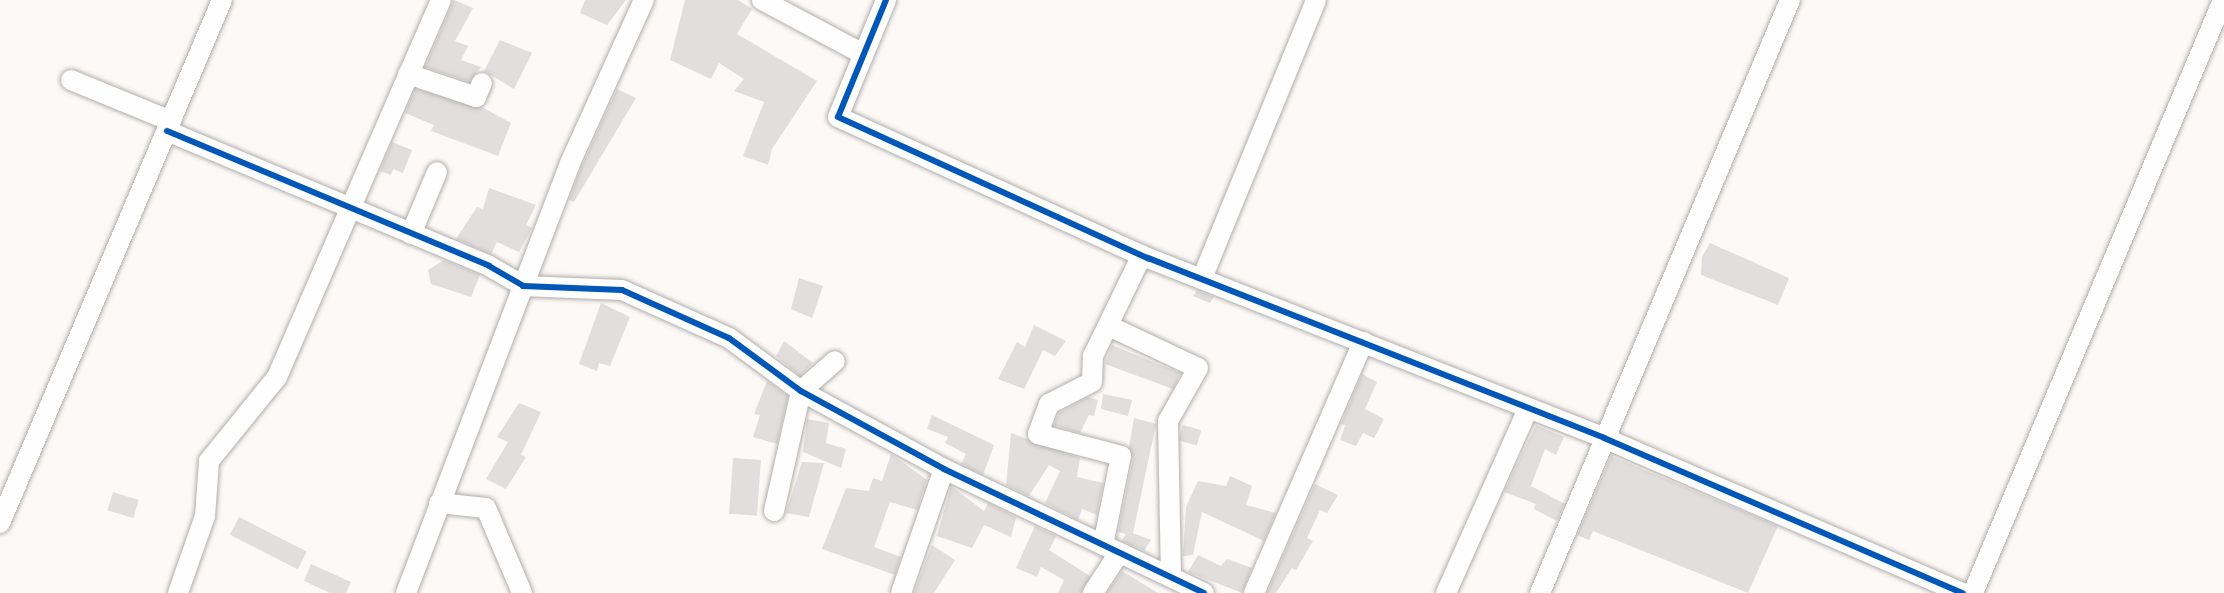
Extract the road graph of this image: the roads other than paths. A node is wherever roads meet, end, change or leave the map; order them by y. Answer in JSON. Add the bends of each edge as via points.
{"nodes":[{"id":1,"x":222,"y":0,"type":"edge"},
{"id":2,"x":441,"y":0,"type":"edge"},
{"id":3,"x":644,"y":0,"type":"edge"},
{"id":4,"x":762,"y":0,"type":"edge"},
{"id":5,"x":886,"y":0,"type":"edge"},
{"id":6,"x":1316,"y":0,"type":"edge"},
{"id":7,"x":1790,"y":0,"type":"edge"},
{"id":8,"x":2223,"y":0,"type":"edge"},
{"id":9,"x":863,"y":54,"type":"junction"},
{"id":10,"x":408,"y":74,"type":"junction"},
{"id":11,"x":71,"y":80,"type":"dead end"},
{"id":12,"x":482,"y":83,"type":"dead end"},
{"id":13,"x":169,"y":126,"type":"junction"},
{"id":14,"x":437,"y":172,"type":"dead end"},
{"id":15,"x":350,"y":208,"type":"junction"},
{"id":16,"x":411,"y":234,"type":"junction"},
{"id":17,"x":1142,"y":255,"type":"junction"},
{"id":18,"x":1203,"y":276,"type":"junction"},
{"id":19,"x":523,"y":286,"type":"junction"},
{"id":20,"x":1109,"y":326,"type":"junction"},
{"id":21,"x":1364,"y":342,"type":"junction"},
{"id":22,"x":835,"y":361,"type":"dead end"},
{"id":23,"x":801,"y":391,"type":"junction"},
{"id":24,"x":1528,"y":409,"type":"junction"},
{"id":25,"x":1604,"y":438,"type":"junction"},
{"id":26,"x":944,"y":469,"type":"junction"},
{"id":27,"x":440,"y":503,"type":"junction"},
{"id":28,"x":774,"y":511,"type":"dead end"},
{"id":29,"x":0,"y":523,"type":"edge"},
{"id":30,"x":1111,"y":549,"type":"junction"},
{"id":31,"x":1181,"y":585,"type":"edge"},
{"id":32,"x":178,"y":593,"type":"edge"},
{"id":33,"x":406,"y":593,"type":"edge"},
{"id":34,"x":522,"y":593,"type":"edge"},
{"id":35,"x":902,"y":593,"type":"edge"},
{"id":36,"x":1093,"y":593,"type":"edge"},
{"id":37,"x":1204,"y":593,"type":"edge"},
{"id":38,"x":1254,"y":593,"type":"edge"},
{"id":39,"x":1446,"y":593,"type":"edge"},
{"id":40,"x":1540,"y":593,"type":"edge"},
{"id":41,"x":1963,"y":593,"type":"edge"},
{"id":42,"x":1973,"y":593,"type":"edge"}],
"edges":[{"from":1,"to":13,"type":"street"},
{"from":2,"to":10,"type":"street"},
{"from":3,"to":19,"type":"street","via":[[570,163]]},
{"from":4,"to":9,"type":"street"},
{"from":5,"to":9,"type":"street"},
{"from":6,"to":18,"type":"street"},
{"from":7,"to":25,"type":"street"},
{"from":8,"to":42,"type":"street"},
{"from":9,"to":17,"type":"street","via":[[838,117]]},
{"from":10,"to":12,"type":"street","via":[[476,97]]},
{"from":10,"to":15,"type":"street"},
{"from":11,"to":13,"type":"street"},
{"from":13,"to":15,"type":"street"},
{"from":13,"to":29,"type":"street"},
{"from":14,"to":16,"type":"street"},
{"from":15,"to":16,"type":"street"},
{"from":15,"to":32,"type":"street","via":[[277,377],[209,461],[205,516]]},
{"from":16,"to":19,"type":"street"},
{"from":17,"to":18,"type":"street"},
{"from":17,"to":20,"type":"street"},
{"from":18,"to":21,"type":"street"},
{"from":19,"to":23,"type":"street","via":[[622,290],[729,338]]},
{"from":19,"to":27,"type":"street"},
{"from":20,"to":30,"type":"street","via":[[1093,356],[1092,382],[1049,404],[1038,434],[1121,456]]},
{"from":20,"to":31,"type":"street","via":[[1198,368],[1168,421]]},
{"from":21,"to":24,"type":"street"},
{"from":21,"to":38,"type":"street"},
{"from":22,"to":23,"type":"street"},
{"from":23,"to":26,"type":"street"},
{"from":23,"to":28,"type":"street"},
{"from":24,"to":25,"type":"street"},
{"from":24,"to":39,"type":"street"},
{"from":25,"to":40,"type":"street"},
{"from":25,"to":41,"type":"street"},
{"from":26,"to":30,"type":"street"},
{"from":26,"to":35,"type":"street"},
{"from":27,"to":33,"type":"street"},
{"from":27,"to":34,"type":"street","via":[[486,508]]},
{"from":30,"to":31,"type":"street"},
{"from":30,"to":36,"type":"street"},
{"from":31,"to":37,"type":"street"}]}
